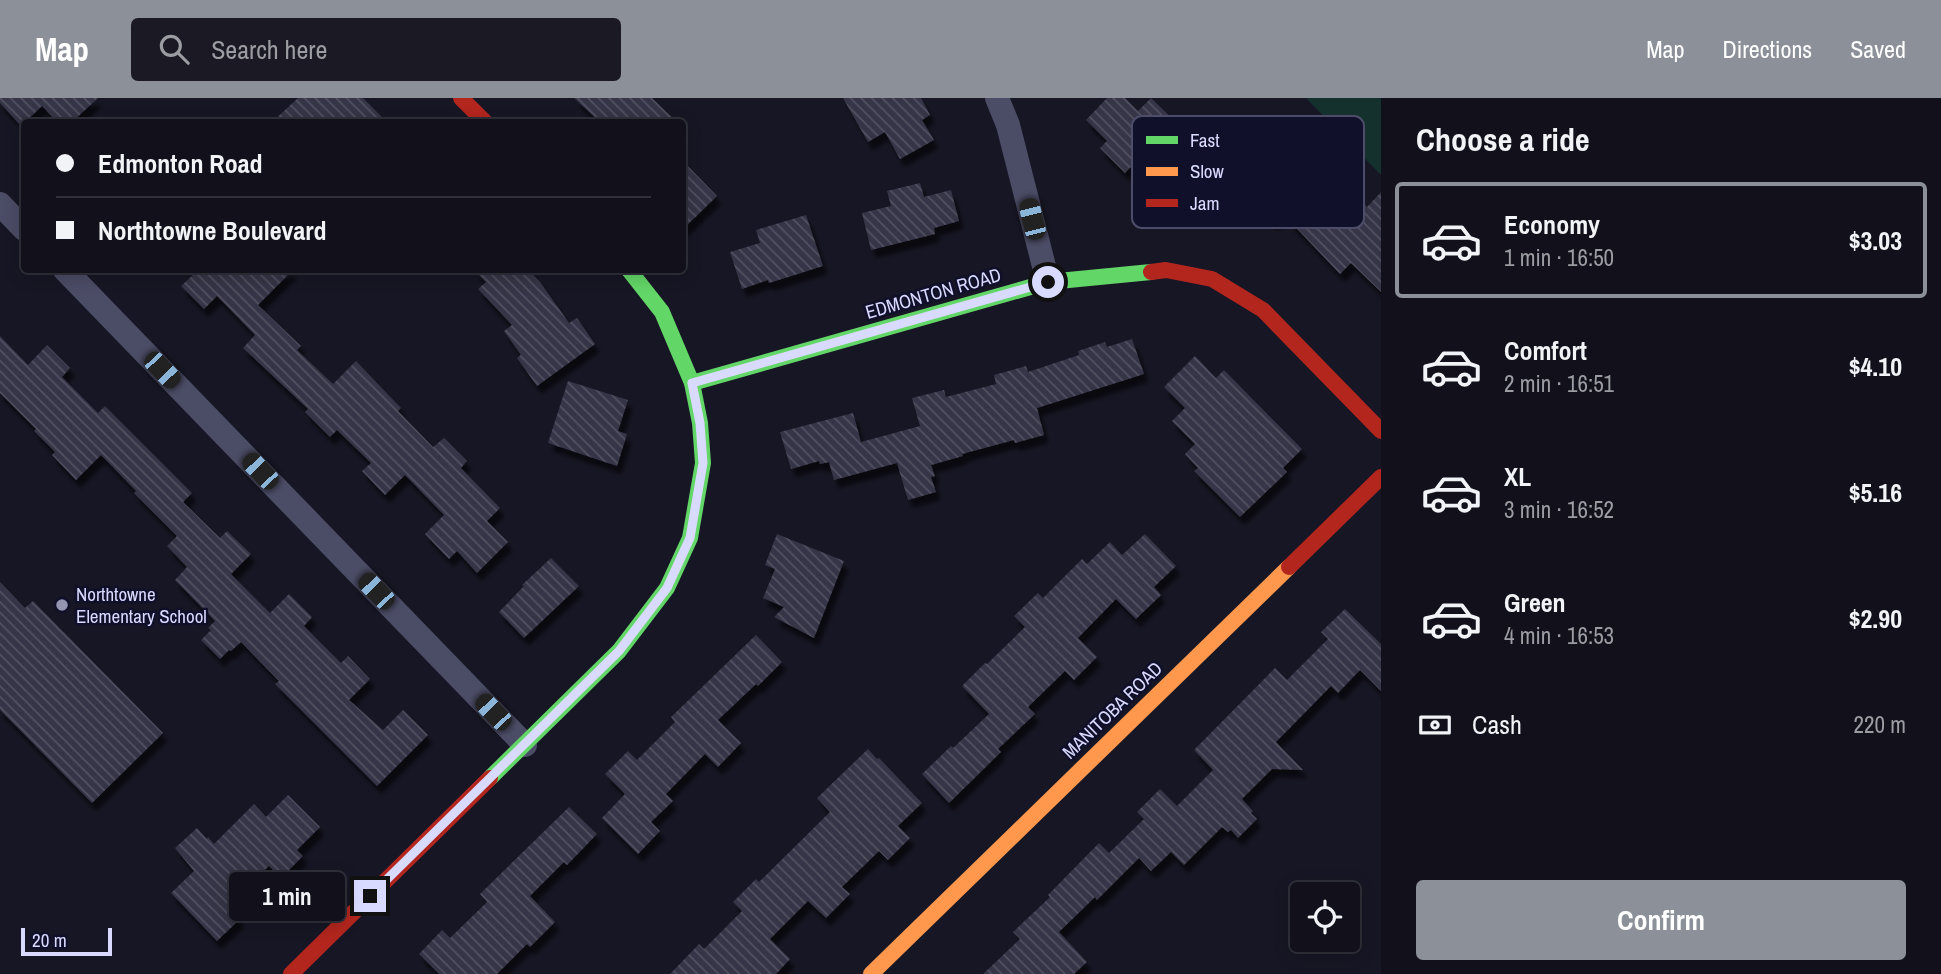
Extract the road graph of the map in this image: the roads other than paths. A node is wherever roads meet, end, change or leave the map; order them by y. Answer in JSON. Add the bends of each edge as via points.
{"nodes":[{"id":1,"x":461,"y":98,"type":"edge"},
{"id":2,"x":998,"y":98,"type":"edge"},
{"id":3,"x":482,"y":119,"type":"edge"},
{"id":4,"x":0,"y":204,"type":"edge"},
{"id":5,"x":21,"y":226,"type":"edge"},
{"id":6,"x":68,"y":273,"type":"edge"},
{"id":7,"x":631,"y":273,"type":"edge"},
{"id":8,"x":1048,"y":282,"type":"junction"},
{"id":9,"x":692,"y":383,"type":"junction"},
{"id":10,"x":1381,"y":431,"type":"edge"},
{"id":11,"x":1381,"y":477,"type":"edge"},
{"id":12,"x":525,"y":745,"type":"junction"},
{"id":13,"x":291,"y":974,"type":"edge"},
{"id":14,"x":871,"y":974,"type":"edge"}],
"edges":[{"from":1,"to":3,"type":"street"},
{"from":2,"to":8,"type":"street"},
{"from":4,"to":5,"type":"street"},
{"from":6,"to":12,"type":"street"},
{"from":7,"to":9,"type":"street","via":[[662,312]]},
{"from":8,"to":9,"type":"street","name":"EDMONTON ROAD"},
{"from":8,"to":10,"type":"street","name":"EDMONTON ROAD","via":[[1166,270],[1212,279],[1262,310]]},
{"from":9,"to":12,"type":"street","via":[[703,463],[690,538],[667,588],[619,651]]},
{"from":11,"to":14,"type":"street","name":"MANITOBA ROAD"},
{"from":12,"to":13,"type":"street"}]}
